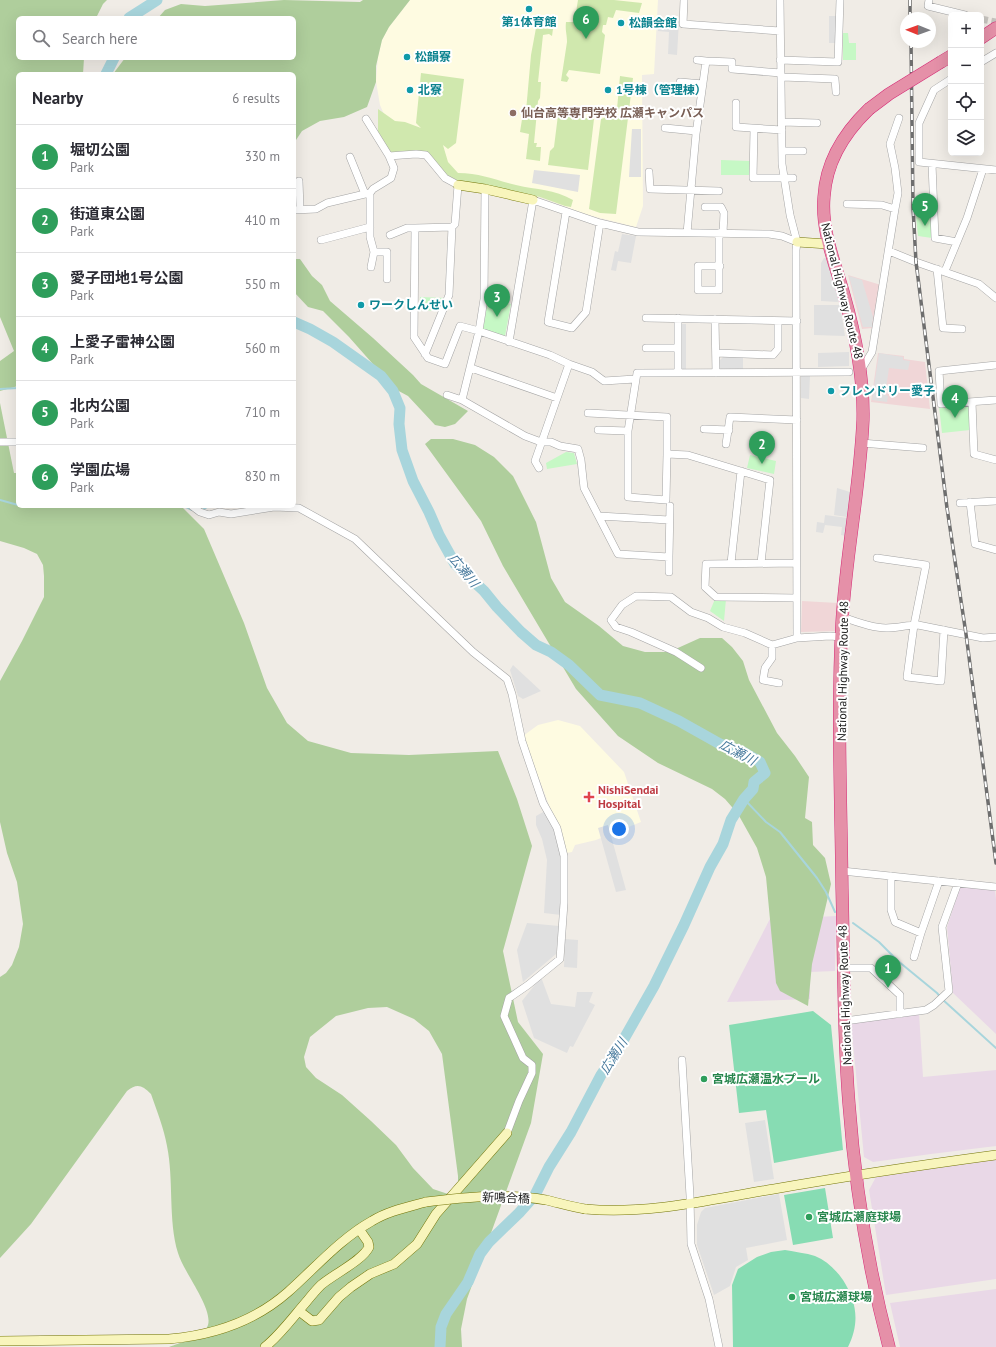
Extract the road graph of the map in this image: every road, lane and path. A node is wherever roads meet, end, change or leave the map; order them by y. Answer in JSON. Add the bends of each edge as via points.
{"nodes":[{"id":1,"x":684,"y":0,"type":"edge"},
{"id":2,"x":780,"y":0,"type":"edge"},
{"id":3,"x":840,"y":0,"type":"edge"},
{"id":4,"x":929,"y":0,"type":"edge"},
{"id":5,"x":953,"y":12,"type":"edge"},
{"id":6,"x":996,"y":28,"type":"edge"},
{"id":7,"x":780,"y":31,"type":"junction"},
{"id":8,"x":984,"y":36,"type":"edge"},
{"id":9,"x":996,"y":53,"type":"edge"},
{"id":10,"x":946,"y":59,"type":"edge"},
{"id":11,"x":697,"y":60,"type":"dead end"},
{"id":12,"x":780,"y":60,"type":"junction"},
{"id":13,"x":984,"y":60,"type":"edge"},
{"id":14,"x":706,"y":61,"type":"junction"},
{"id":15,"x":781,"y":75,"type":"junction"},
{"id":16,"x":948,"y":81,"type":"edge"},
{"id":17,"x":703,"y":84,"type":"junction"},
{"id":18,"x":680,"y":89,"type":"dead end"},
{"id":19,"x":836,"y":92,"type":"dead end"},
{"id":20,"x":736,"y":103,"type":"dead end"},
{"id":21,"x":899,"y":118,"type":"dead end"},
{"id":22,"x":366,"y":119,"type":"dead end"},
{"id":23,"x":782,"y":122,"type":"junction"},
{"id":24,"x":817,"y":123,"type":"dead end"},
{"id":25,"x":664,"y":128,"type":"dead end"},
{"id":26,"x":754,"y":128,"type":"junction"},
{"id":27,"x":782,"y":130,"type":"junction"},
{"id":28,"x":696,"y":131,"type":"junction"},
{"id":29,"x":782,"y":150,"type":"junction"},
{"id":30,"x":803,"y":151,"type":"dead end"},
{"id":31,"x":389,"y":156,"type":"junction"},
{"id":32,"x":350,"y":157,"type":"dead end"},
{"id":33,"x":932,"y":164,"type":"junction"},
{"id":34,"x":983,"y":169,"type":"junction"},
{"id":35,"x":996,"y":170,"type":"edge"},
{"id":36,"x":649,"y":172,"type":"dead end"},
{"id":37,"x":793,"y":178,"type":"dead end"},
{"id":38,"x":784,"y":179,"type":"junction"},
{"id":39,"x":299,"y":181,"type":"dead end"},
{"id":40,"x":458,"y":185,"type":"junction"},
{"id":41,"x":485,"y":189,"type":"junction"},
{"id":42,"x":690,"y":191,"type":"junction"},
{"id":43,"x":719,"y":191,"type":"dead end"},
{"id":44,"x":368,"y":194,"type":"junction"},
{"id":45,"x":533,"y":200,"type":"junction"},
{"id":46,"x":847,"y":204,"type":"dead end"},
{"id":47,"x":705,"y":207,"type":"dead end"},
{"id":48,"x":297,"y":209,"type":"edge"},
{"id":49,"x":895,"y":209,"type":"junction"},
{"id":50,"x":566,"y":212,"type":"junction"},
{"id":51,"x":600,"y":223,"type":"junction"},
{"id":52,"x":370,"y":227,"type":"junction"},
{"id":53,"x":452,"y":227,"type":"junction"},
{"id":54,"x":415,"y":228,"type":"junction"},
{"id":55,"x":686,"y":233,"type":"junction"},
{"id":56,"x":721,"y":233,"type":"junction"},
{"id":57,"x":390,"y":235,"type":"dead end"},
{"id":58,"x":321,"y":240,"type":"dead end"},
{"id":59,"x":797,"y":242,"type":"junction"},
{"id":60,"x":958,"y":242,"type":"junction"},
{"id":61,"x":828,"y":244,"type":"junction"},
{"id":62,"x":889,"y":251,"type":"junction"},
{"id":63,"x":374,"y":252,"type":"junction"},
{"id":64,"x":720,"y":266,"type":"junction"},
{"id":65,"x":371,"y":267,"type":"dead end"},
{"id":66,"x":941,"y":270,"type":"junction"},
{"id":67,"x":387,"y":279,"type":"dead end"},
{"id":68,"x":996,"y":298,"type":"edge"},
{"id":69,"x":646,"y":318,"type":"dead end"},
{"id":70,"x":678,"y":318,"type":"junction"},
{"id":71,"x":715,"y":319,"type":"junction"},
{"id":72,"x":778,"y":321,"type":"junction"},
{"id":73,"x":797,"y":321,"type":"junction"},
{"id":74,"x":962,"y":329,"type":"dead end"},
{"id":75,"x":479,"y":331,"type":"junction"},
{"id":76,"x":509,"y":342,"type":"junction"},
{"id":77,"x":646,"y":348,"type":"dead end"},
{"id":78,"x":678,"y":348,"type":"junction"},
{"id":79,"x":425,"y":354,"type":"junction"},
{"id":80,"x":716,"y":354,"type":"junction"},
{"id":81,"x":569,"y":364,"type":"junction"},
{"id":82,"x":996,"y":365,"type":"edge"},
{"id":83,"x":471,"y":368,"type":"junction"},
{"id":84,"x":678,"y":370,"type":"dead end"},
{"id":85,"x":861,"y":370,"type":"junction"},
{"id":86,"x":849,"y":372,"type":"dead end"},
{"id":87,"x":716,"y":373,"type":"junction"},
{"id":88,"x":797,"y":373,"type":"junction"},
{"id":89,"x":635,"y":379,"type":"junction"},
{"id":90,"x":447,"y":396,"type":"dead end"},
{"id":91,"x":557,"y":398,"type":"junction"},
{"id":92,"x":462,"y":400,"type":"junction"},
{"id":93,"x":996,"y":400,"type":"edge"},
{"id":94,"x":972,"y":402,"type":"junction"},
{"id":95,"x":588,"y":413,"type":"dead end"},
{"id":96,"x":631,"y":416,"type":"junction"},
{"id":97,"x":797,"y":420,"type":"junction"},
{"id":98,"x":704,"y":429,"type":"dead end"},
{"id":99,"x":598,"y":430,"type":"dead end"},
{"id":100,"x":728,"y":430,"type":"junction"},
{"id":101,"x":628,"y":432,"type":"junction"},
{"id":102,"x":0,"y":442,"type":"edge"},
{"id":103,"x":16,"y":442,"type":"edge"},
{"id":104,"x":541,"y":442,"type":"junction"},
{"id":105,"x":726,"y":444,"type":"dead end"},
{"id":106,"x":861,"y":444,"type":"junction"},
{"id":107,"x":923,"y":448,"type":"dead end"},
{"id":108,"x":667,"y":454,"type":"junction"},
{"id":109,"x":996,"y":460,"type":"edge"},
{"id":110,"x":538,"y":468,"type":"dead end"},
{"id":111,"x":741,"y":471,"type":"junction"},
{"id":112,"x":996,"y":501,"type":"edge"},
{"id":113,"x":970,"y":502,"type":"junction"},
{"id":114,"x":960,"y":503,"type":"dead end"},
{"id":115,"x":670,"y":506,"type":"dead end"},
{"id":116,"x":195,"y":508,"type":"edge"},
{"id":117,"x":268,"y":508,"type":"edge"},
{"id":118,"x":296,"y":508,"type":"edge"},
{"id":119,"x":220,"y":509,"type":"edge"},
{"id":120,"x":599,"y":516,"type":"junction"},
{"id":121,"x":669,"y":520,"type":"junction"},
{"id":122,"x":996,"y":550,"type":"edge"},
{"id":123,"x":669,"y":557,"type":"junction"},
{"id":124,"x":878,"y":558,"type":"dead end"},
{"id":125,"x":731,"y":563,"type":"junction"},
{"id":126,"x":762,"y":563,"type":"junction"},
{"id":127,"x":796,"y":563,"type":"junction"},
{"id":128,"x":670,"y":572,"type":"dead end"},
{"id":129,"x":797,"y":598,"type":"junction"},
{"id":130,"x":842,"y":617,"type":"junction"},
{"id":131,"x":914,"y":625,"type":"junction"},
{"id":132,"x":944,"y":630,"type":"junction"},
{"id":133,"x":841,"y":637,"type":"junction"},
{"id":134,"x":996,"y":637,"type":"edge"},
{"id":135,"x":797,"y":638,"type":"junction"},
{"id":136,"x":772,"y":645,"type":"junction"},
{"id":137,"x":701,"y":668,"type":"dead end"},
{"id":138,"x":779,"y":683,"type":"dead end"},
{"id":139,"x":842,"y":870,"type":"junction"},
{"id":140,"x":891,"y":876,"type":"junction"},
{"id":141,"x":939,"y":881,"type":"junction"},
{"id":142,"x":958,"y":883,"type":"junction"},
{"id":143,"x":996,"y":887,"type":"edge"},
{"id":144,"x":921,"y":932,"type":"junction"},
{"id":145,"x":914,"y":957,"type":"dead end"},
{"id":146,"x":844,"y":968,"type":"junction"},
{"id":147,"x":900,"y":1014,"type":"junction"},
{"id":148,"x":845,"y":1021,"type":"junction"},
{"id":149,"x":682,"y":1060,"type":"dead end"},
{"id":150,"x":507,"y":1133,"type":"joint"},
{"id":151,"x":996,"y":1155,"type":"edge"},
{"id":152,"x":856,"y":1175,"type":"junction"},
{"id":153,"x":690,"y":1204,"type":"junction"},
{"id":154,"x":360,"y":1229,"type":"junction"},
{"id":155,"x":299,"y":1311,"type":"junction"},
{"id":156,"x":0,"y":1341,"type":"edge"},
{"id":157,"x":265,"y":1347,"type":"edge"},
{"id":158,"x":718,"y":1347,"type":"edge"},
{"id":159,"x":889,"y":1347,"type":"edge"}],
"edges":[{"from":1,"to":7,"type":"street","via":[[683,24]]},
{"from":2,"to":7,"type":"street"},
{"from":3,"to":12,"type":"street","via":[[838,62]]},
{"from":4,"to":5,"type":"street","via":[[928,6]]},
{"from":6,"to":8,"type":"highway"},
{"from":7,"to":12,"type":"street"},
{"from":9,"to":13,"type":"street"},
{"from":10,"to":61,"type":"highway","name":"National Highway Route 48","bridge":true,"via":[[869,109],[843,138],[830,166],[824,197]]},
{"from":11,"to":14,"type":"street"},
{"from":12,"to":15,"type":"street"},
{"from":14,"to":15,"type":"street","via":[[732,62],[732,69]]},
{"from":14,"to":17,"type":"street"},
{"from":15,"to":19,"type":"street","via":[[835,79]]},
{"from":15,"to":23,"type":"street"},
{"from":16,"to":33,"type":"street","via":[[934,90],[918,123],[919,162]]},
{"from":17,"to":18,"type":"street","via":[[680,82]]},
{"from":17,"to":28,"type":"street"},
{"from":20,"to":26,"type":"street","via":[[736,127]]},
{"from":21,"to":49,"type":"street","via":[[890,144],[898,193]]},
{"from":22,"to":31,"type":"street"},
{"from":23,"to":24,"type":"street"},
{"from":23,"to":27,"type":"street"},
{"from":25,"to":28,"type":"street"},
{"from":26,"to":27,"type":"street"},
{"from":26,"to":38,"type":"street","via":[[753,178]]},
{"from":27,"to":29,"type":"street"},
{"from":28,"to":42,"type":"street"},
{"from":29,"to":30,"type":"street"},
{"from":29,"to":38,"type":"street"},
{"from":31,"to":40,"type":"street","via":[[426,155],[445,178]]},
{"from":31,"to":44,"type":"street","via":[[394,168],[391,178]]},
{"from":32,"to":44,"type":"street"},
{"from":33,"to":34,"type":"street"},
{"from":33,"to":60,"type":"street","via":[[936,238]]},
{"from":34,"to":35,"type":"street"},
{"from":34,"to":60,"type":"street"},
{"from":36,"to":42,"type":"street","via":[[650,189]]},
{"from":37,"to":38,"type":"street"},
{"from":38,"to":59,"type":"street"},
{"from":39,"to":48,"type":"street"},
{"from":40,"to":41,"type":"street"},
{"from":40,"to":53,"type":"street","via":[[455,224]]},
{"from":41,"to":45,"type":"street"},
{"from":41,"to":75,"type":"street","via":[[484,299]]},
{"from":42,"to":43,"type":"street"},
{"from":42,"to":55,"type":"street"},
{"from":44,"to":48,"type":"street","via":[[328,203],[316,209]]},
{"from":44,"to":52,"type":"street"},
{"from":45,"to":50,"type":"street"},
{"from":45,"to":76,"type":"street"},
{"from":46,"to":49,"type":"street","via":[[882,205]]},
{"from":47,"to":56,"type":"street","via":[[721,207],[724,213]]},
{"from":49,"to":62,"type":"street"},
{"from":50,"to":51,"type":"street"},
{"from":50,"to":51,"type":"street","via":[[548,322],[572,328],[586,312]]},
{"from":51,"to":55,"type":"street","via":[[638,232]]},
{"from":52,"to":58,"type":"street"},
{"from":52,"to":63,"type":"street"},
{"from":53,"to":54,"type":"street"},
{"from":53,"to":79,"type":"street","via":[[449,295]]},
{"from":54,"to":57,"type":"street","via":[[407,228]]},
{"from":54,"to":79,"type":"street","via":[[414,337]]},
{"from":55,"to":56,"type":"street"},
{"from":56,"to":59,"type":"street","via":[[771,234]]},
{"from":56,"to":64,"type":"street"},
{"from":59,"to":61,"type":"street"},
{"from":59,"to":73,"type":"street"},
{"from":60,"to":66,"type":"street"},
{"from":61,"to":85,"type":"highway","name":"National Highway Route 48","via":[[852,324]]},
{"from":62,"to":66,"type":"street"},
{"from":62,"to":85,"type":"street","via":[[872,352]]},
{"from":63,"to":65,"type":"street"},
{"from":63,"to":67,"type":"street","via":[[387,252]]},
{"from":64,"to":64,"type":"street","via":[[719,290],[698,290],[698,266]]},
{"from":66,"to":68,"type":"street","via":[[979,284]]},
{"from":66,"to":74,"type":"street","via":[[944,328]]},
{"from":69,"to":70,"type":"street"},
{"from":70,"to":71,"type":"street"},
{"from":70,"to":78,"type":"street"},
{"from":71,"to":72,"type":"street"},
{"from":71,"to":80,"type":"street"},
{"from":72,"to":73,"type":"street"},
{"from":72,"to":80,"type":"street","via":[[778,349],[773,355]]},
{"from":73,"to":88,"type":"street"},
{"from":75,"to":76,"type":"street"},
{"from":75,"to":79,"type":"street","via":[[460,326],[445,364],[428,358]]},
{"from":75,"to":83,"type":"street"},
{"from":76,"to":81,"type":"street"},
{"from":77,"to":78,"type":"street"},
{"from":78,"to":84,"type":"street"},
{"from":80,"to":87,"type":"street"},
{"from":81,"to":89,"type":"street","via":[[592,372],[604,381]]},
{"from":81,"to":91,"type":"street"},
{"from":82,"to":94,"type":"street","via":[[939,371],[942,404]]},
{"from":83,"to":91,"type":"street"},
{"from":83,"to":92,"type":"street"},
{"from":85,"to":106,"type":"highway","name":"National Highway Route 48"},
{"from":86,"to":88,"type":"street"},
{"from":87,"to":88,"type":"street"},
{"from":87,"to":89,"type":"street","via":[[637,373]]},
{"from":88,"to":97,"type":"street"},
{"from":89,"to":96,"type":"street"},
{"from":90,"to":92,"type":"street"},
{"from":91,"to":104,"type":"street"},
{"from":92,"to":104,"type":"street","via":[[514,430]]},
{"from":93,"to":94,"type":"street"},
{"from":94,"to":109,"type":"street","via":[[974,454]]},
{"from":95,"to":96,"type":"street"},
{"from":96,"to":101,"type":"street"},
{"from":96,"to":108,"type":"street","via":[[667,417]]},
{"from":97,"to":100,"type":"street","via":[[730,417]]},
{"from":97,"to":127,"type":"street"},
{"from":98,"to":100,"type":"street"},
{"from":99,"to":101,"type":"street"},
{"from":100,"to":105,"type":"street"},
{"from":101,"to":108,"type":"street","via":[[628,497],[666,500]]},
{"from":102,"to":103,"type":"street"},
{"from":104,"to":110,"type":"street","via":[[535,461]]},
{"from":104,"to":120,"type":"street","via":[[578,449],[584,488]]},
{"from":106,"to":107,"type":"street"},
{"from":106,"to":130,"type":"highway","name":"National Highway Route 48"},
{"from":108,"to":111,"type":"street","via":[[688,455]]},
{"from":111,"to":125,"type":"street"},
{"from":111,"to":126,"type":"street","via":[[770,480]]},
{"from":112,"to":113,"type":"street"},
{"from":113,"to":114,"type":"street"},
{"from":113,"to":122,"type":"street","via":[[975,544]]},
{"from":115,"to":121,"type":"street"},
{"from":116,"to":119,"type":"street","via":[[209,515]]},
{"from":117,"to":119,"type":"street","via":[[231,514]]},
{"from":118,"to":150,"type":"street","via":[[355,539],[473,652],[507,679],[526,755],[543,803],[557,828],[564,856],[560,958],[508,998],[504,1016],[523,1058],[532,1065],[532,1073]]},
{"from":120,"to":121,"type":"street"},
{"from":120,"to":123,"type":"street","via":[[618,554]]},
{"from":121,"to":123,"type":"street"},
{"from":123,"to":128,"type":"street"},
{"from":124,"to":131,"type":"street","via":[[926,565]]},
{"from":125,"to":126,"type":"street"},
{"from":125,"to":129,"type":"street","via":[[706,564],[705,587],[716,597]]},
{"from":126,"to":127,"type":"street"},
{"from":127,"to":129,"type":"street"},
{"from":129,"to":135,"type":"street"},
{"from":130,"to":131,"type":"street","via":[[884,628]]},
{"from":130,"to":133,"type":"highway","name":"National Highway Route 48"},
{"from":131,"to":132,"type":"street"},
{"from":131,"to":132,"type":"street","via":[[907,677],[941,681]]},
{"from":132,"to":134,"type":"street","via":[[984,638]]},
{"from":133,"to":135,"type":"street"},
{"from":133,"to":139,"type":"highway","name":"National Highway Route 48"},
{"from":135,"to":136,"type":"street"},
{"from":136,"to":137,"type":"street","via":[[691,612],[670,597],[636,596],[622,605],[611,620],[616,627],[676,652]]},
{"from":136,"to":138,"type":"street","via":[[772,658],[765,668],[763,680]]},
{"from":139,"to":140,"type":"street"},
{"from":139,"to":146,"type":"highway","name":"National Highway Route 48"},
{"from":140,"to":141,"type":"street"},
{"from":140,"to":144,"type":"street","via":[[891,910],[895,922]]},
{"from":141,"to":142,"type":"street"},
{"from":141,"to":144,"type":"street"},
{"from":142,"to":143,"type":"street"},
{"from":142,"to":147,"type":"street","via":[[942,927],[949,991],[926,1010]]},
{"from":144,"to":145,"type":"street"},
{"from":146,"to":147,"type":"street","via":[[871,968],[900,994]]},
{"from":146,"to":148,"type":"highway","name":"National Highway Route 48"},
{"from":147,"to":148,"type":"street"},
{"from":148,"to":152,"type":"highway","name":"National Highway Route 48"},
{"from":149,"to":153,"type":"street"},
{"from":150,"to":155,"type":"street","via":[[436,1214],[418,1244],[394,1264],[370,1274],[351,1287],[319,1320],[312,1321]]},
{"from":151,"to":152,"type":"street","name":"新鳴合橋"},
{"from":152,"to":153,"type":"street","name":"新鳴合橋"},
{"from":152,"to":159,"type":"highway","name":"National Highway Route 48","via":[[867,1248]]},
{"from":153,"to":154,"type":"street","name":"新鳴合橋","bridge":true,"via":[[623,1211],[585,1209],[545,1200],[501,1196],[467,1197],[426,1202],[381,1216]]},
{"from":153,"to":158,"type":"street","via":[[691,1244],[709,1299]]},
{"from":154,"to":155,"type":"street","via":[[368,1242],[367,1252],[320,1286]]},
{"from":154,"to":156,"type":"street","name":"新鳴合橋","via":[[339,1244],[269,1306],[231,1326],[211,1333],[169,1339]]},
{"from":155,"to":157,"type":"street"}]}
